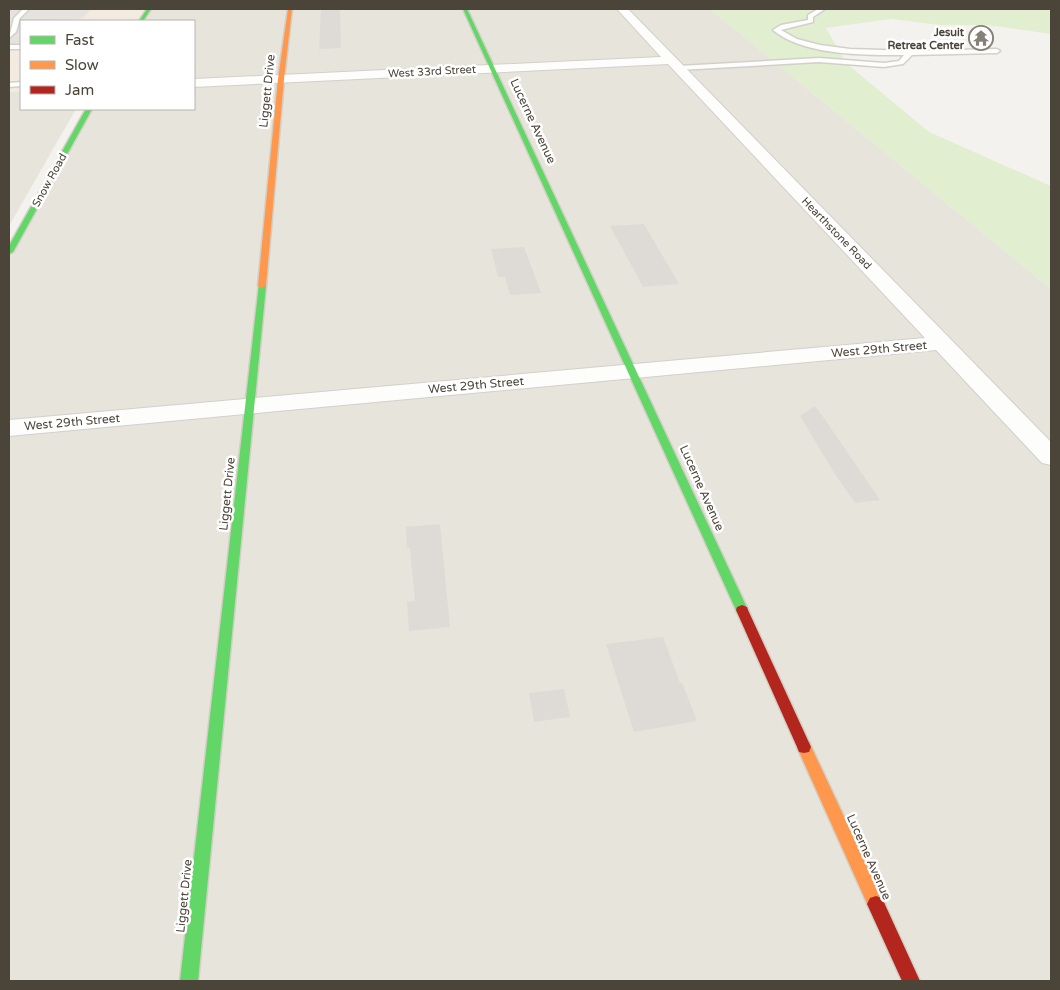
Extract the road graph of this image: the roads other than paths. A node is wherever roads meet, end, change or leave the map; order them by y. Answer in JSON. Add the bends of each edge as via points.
{"nodes":[{"id":1,"x":26,"y":9,"type":"edge"},
{"id":2,"x":149,"y":9,"type":"edge"},
{"id":3,"x":290,"y":9,"type":"edge"},
{"id":4,"x":465,"y":9,"type":"edge"},
{"id":5,"x":622,"y":9,"type":"edge"},
{"id":6,"x":822,"y":9,"type":"edge"},
{"id":7,"x":142,"y":20,"type":"edge"},
{"id":8,"x":9,"y":36,"type":"edge"},
{"id":9,"x":997,"y":51,"type":"dead end"},
{"id":10,"x":911,"y":52,"type":"junction"},
{"id":11,"x":674,"y":64,"type":"junction"},
{"id":12,"x":493,"y":68,"type":"junction"},
{"id":13,"x":281,"y":79,"type":"junction"},
{"id":14,"x":195,"y":83,"type":"edge"},
{"id":15,"x":88,"y":110,"type":"edge"},
{"id":16,"x":9,"y":252,"type":"edge"},
{"id":17,"x":943,"y":343,"type":"junction"},
{"id":18,"x":632,"y":372,"type":"junction"},
{"id":19,"x":250,"y":406,"type":"junction"},
{"id":20,"x":9,"y":428,"type":"edge"},
{"id":21,"x":1051,"y":457,"type":"edge"},
{"id":22,"x":189,"y":981,"type":"edge"},
{"id":23,"x":910,"y":981,"type":"edge"}],
"edges":[{"from":1,"to":8,"type":"lane","via":[[17,18],[14,31]]},
{"from":2,"to":7,"type":"street"},
{"from":3,"to":13,"type":"street","name":"Liggett Drive"},
{"from":4,"to":12,"type":"street","name":"Lucerne Avenue"},
{"from":5,"to":11,"type":"street","name":"Hearthstone Road"},
{"from":6,"to":10,"type":"lane","via":[[810,16],[811,21],[776,30],[822,48]]},
{"from":9,"to":10,"type":"lane"},
{"from":10,"to":11,"type":"lane","via":[[901,63],[884,65],[819,60]]},
{"from":11,"to":12,"type":"street","name":"West 33rd Street"},
{"from":11,"to":17,"type":"street","name":"Hearthstone Road"},
{"from":12,"to":13,"type":"street","name":"West 33rd Street"},
{"from":12,"to":18,"type":"street","name":"Lucerne Avenue"},
{"from":13,"to":14,"type":"street","name":"West 33rd Street"},
{"from":13,"to":19,"type":"street","name":"Liggett Drive"},
{"from":15,"to":16,"type":"street","name":"Snow Road"},
{"from":17,"to":18,"type":"street","name":"West 29th Street"},
{"from":17,"to":21,"type":"street","name":"Hearthstone Road"},
{"from":18,"to":19,"type":"street","name":"West 29th Street"},
{"from":18,"to":23,"type":"street","name":"Lucerne Avenue"},
{"from":19,"to":20,"type":"street","name":"West 29th Street"},
{"from":19,"to":22,"type":"street","name":"Liggett Drive"}]}
